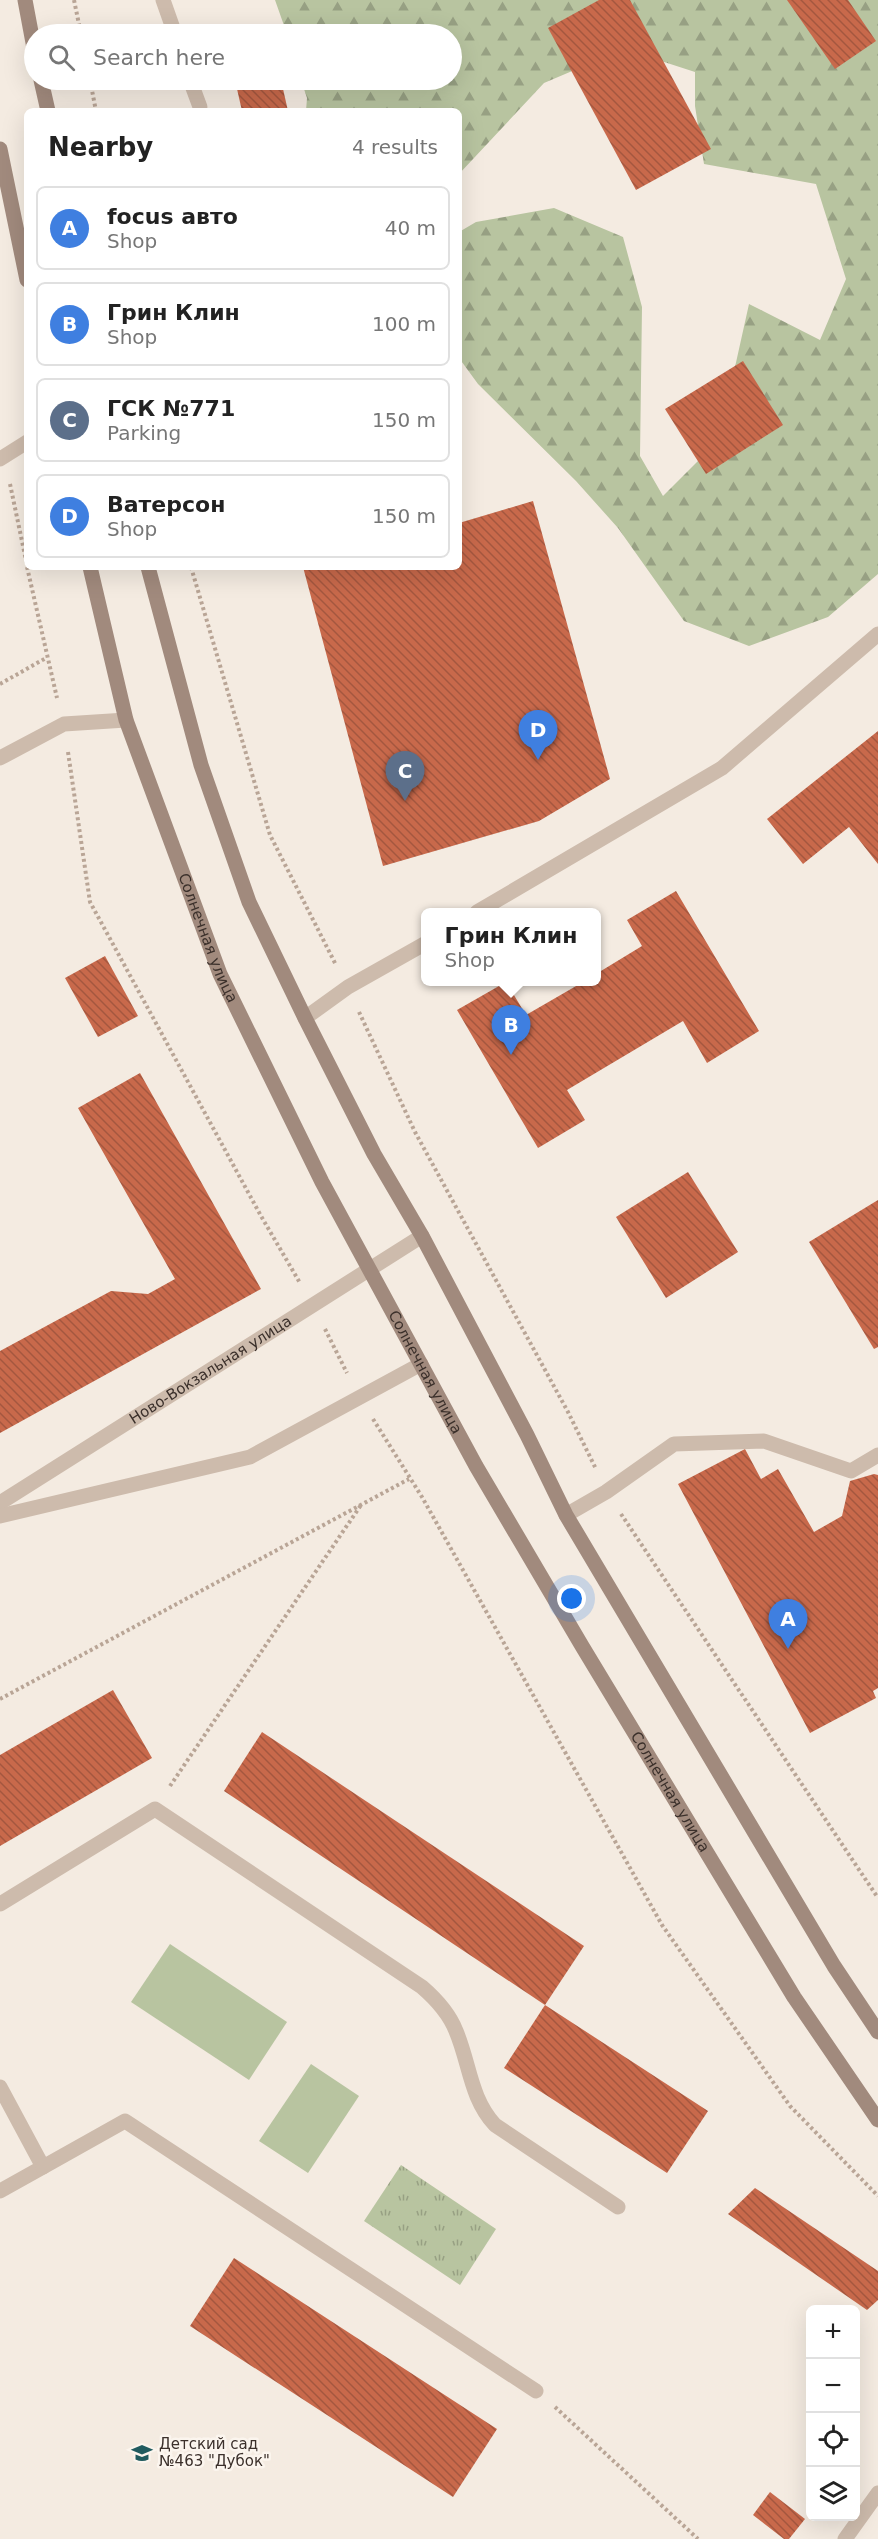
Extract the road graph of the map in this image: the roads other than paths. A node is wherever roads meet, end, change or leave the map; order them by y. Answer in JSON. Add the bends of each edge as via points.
{"nodes":[{"id":1,"x":25,"y":0,"type":"edge"},
{"id":2,"x":163,"y":0,"type":"edge"},
{"id":3,"x":30,"y":24,"type":"edge"},
{"id":4,"x":171,"y":24,"type":"edge"},
{"id":5,"x":43,"y":90,"type":"edge"},
{"id":6,"x":194,"y":90,"type":"edge"},
{"id":7,"x":200,"y":107,"type":"dead end"},
{"id":8,"x":47,"y":108,"type":"edge"},
{"id":9,"x":0,"y":149,"type":"edge"},
{"id":10,"x":24,"y":265,"type":"edge"},
{"id":11,"x":24,"y":444,"type":"edge"},
{"id":12,"x":2,"y":458,"type":"edge"},
{"id":13,"x":91,"y":570,"type":"edge"},
{"id":14,"x":149,"y":570,"type":"edge"},
{"id":15,"x":878,"y":634,"type":"edge"},
{"id":16,"x":126,"y":720,"type":"junction"},
{"id":17,"x":0,"y":758,"type":"edge"},
{"id":18,"x":484,"y":908,"type":"edge"},
{"id":19,"x":421,"y":946,"type":"edge"},
{"id":20,"x":305,"y":1018,"type":"junction"},
{"id":21,"x":422,"y":1236,"type":"junction"},
{"id":22,"x":368,"y":1270,"type":"junction"},
{"id":23,"x":421,"y":1365,"type":"junction"},
{"id":24,"x":878,"y":1455,"type":"edge"},
{"id":25,"x":0,"y":1503,"type":"edge"},
{"id":26,"x":566,"y":1515,"type":"junction"},
{"id":27,"x":0,"y":1516,"type":"edge"},
{"id":28,"x":0,"y":1904,"type":"edge"},
{"id":29,"x":878,"y":2032,"type":"edge"},
{"id":30,"x":0,"y":2087,"type":"edge"},
{"id":31,"x":878,"y":2120,"type":"edge"},
{"id":32,"x":43,"y":2167,"type":"junction"},
{"id":33,"x":0,"y":2191,"type":"edge"},
{"id":34,"x":618,"y":2207,"type":"dead end"},
{"id":35,"x":536,"y":2391,"type":"road end"},
{"id":36,"x":878,"y":2493,"type":"edge"},
{"id":37,"x":844,"y":2539,"type":"edge"}],
"edges":[{"from":1,"to":3,"type":"main road"},
{"from":2,"to":4,"type":"street"},
{"from":5,"to":8,"type":"main road"},
{"from":6,"to":7,"type":"street"},
{"from":9,"to":10,"type":"main road"},
{"from":11,"to":12,"type":"street"},
{"from":13,"to":16,"type":"main road","name":"Солнечная улица"},
{"from":14,"to":20,"type":"main road","via":[[201,765],[245,892]]},
{"from":15,"to":18,"type":"street","via":[[722,768]]},
{"from":16,"to":17,"type":"street","via":[[64,724]]},
{"from":16,"to":22,"type":"main road","name":"Солнечная улица","via":[[220,974]]},
{"from":19,"to":20,"type":"street","via":[[348,987]]},
{"from":20,"to":21,"type":"main road","via":[[374,1154]]},
{"from":21,"to":22,"type":"street","name":"Ново-Вокзальная улица"},
{"from":21,"to":26,"type":"main road"},
{"from":22,"to":23,"type":"main road","name":"Солнечная улица"},
{"from":22,"to":25,"type":"street","name":"Ново-Вокзальная улица"},
{"from":23,"to":27,"type":"street","via":[[250,1457]]},
{"from":23,"to":31,"type":"main road","name":"Солнечная улица","via":[[582,1646],[794,1998]]},
{"from":24,"to":26,"type":"street","via":[[851,1471],[764,1441],[674,1444]]},
{"from":26,"to":29,"type":"main road","via":[[834,1966]]},
{"from":28,"to":34,"type":"street","via":[[155,1809],[422,1987],[449,2017],[473,2091],[486,2115],[495,2125]]},
{"from":30,"to":32,"type":"street"},
{"from":32,"to":33,"type":"street"},
{"from":32,"to":35,"type":"street","via":[[125,2121]]},
{"from":36,"to":37,"type":"street"}]}
